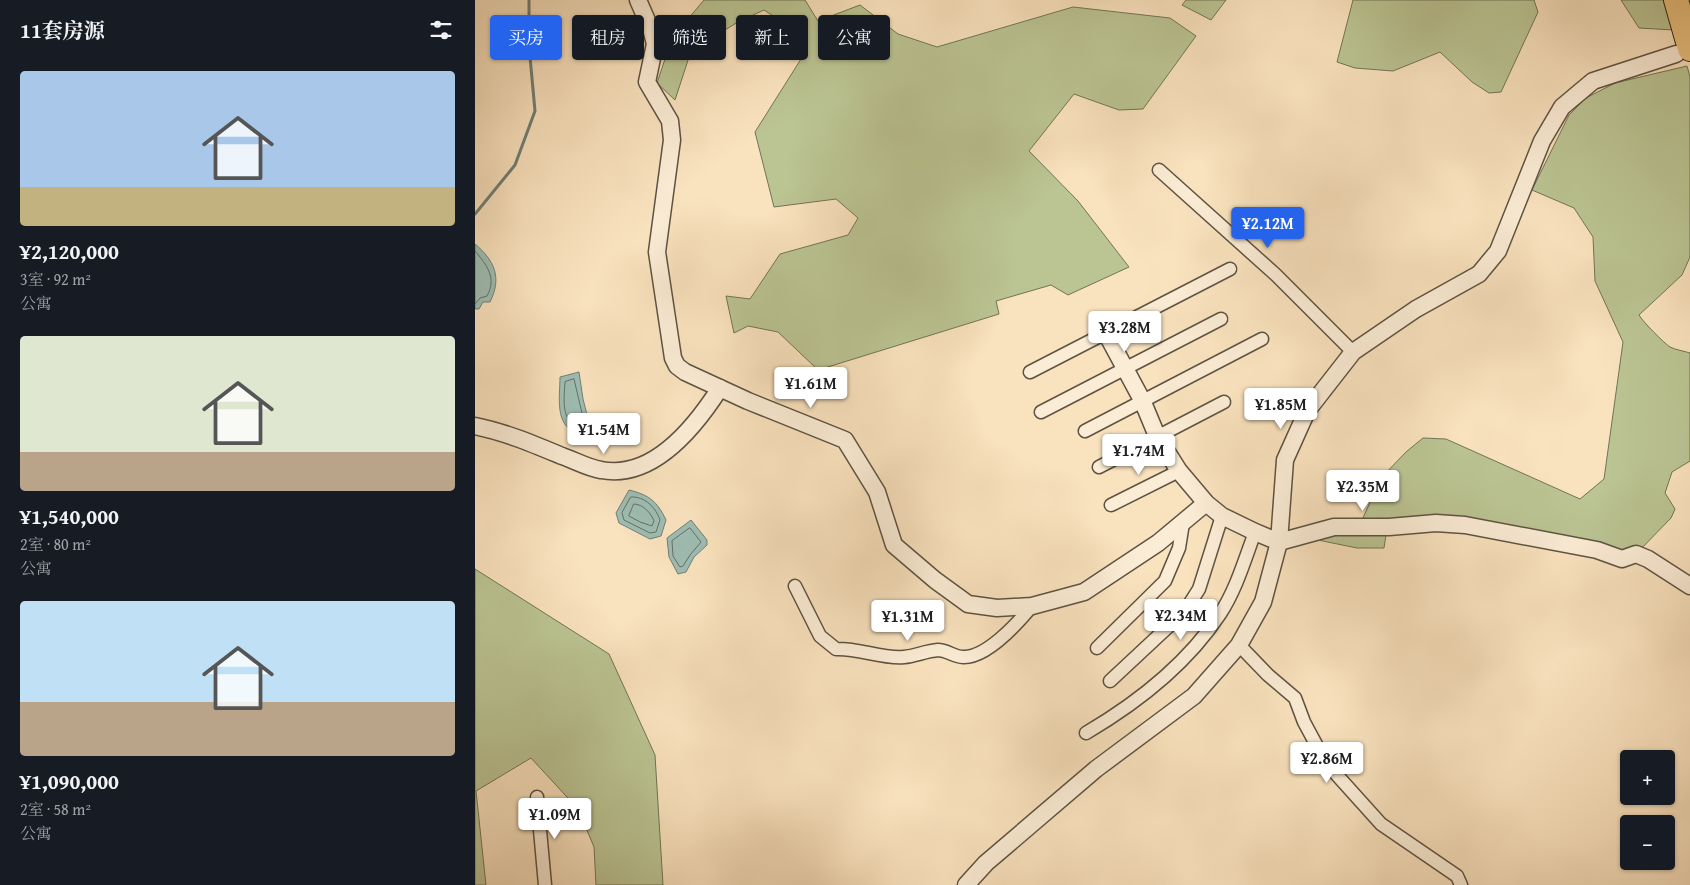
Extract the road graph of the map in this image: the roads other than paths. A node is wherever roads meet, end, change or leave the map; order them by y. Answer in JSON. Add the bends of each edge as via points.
{"nodes":[{"id":1,"x":638,"y":0,"type":"edge"},
{"id":2,"x":1676,"y":0,"type":"edge"},
{"id":3,"x":1687,"y":0,"type":"edge"},
{"id":4,"x":1690,"y":11,"type":"edge"},
{"id":5,"x":1683,"y":52,"type":"edge"},
{"id":6,"x":1159,"y":170,"type":"dead end"},
{"id":7,"x":1230,"y":270,"type":"dead end"},
{"id":8,"x":1221,"y":319,"type":"dead end"},
{"id":9,"x":1106,"y":333,"type":"junction"},
{"id":10,"x":1262,"y":339,"type":"dead end"},
{"id":11,"x":1353,"y":352,"type":"junction"},
{"id":12,"x":1125,"y":369,"type":"junction"},
{"id":13,"x":1030,"y":372,"type":"dead end"},
{"id":14,"x":720,"y":388,"type":"junction"},
{"id":15,"x":1142,"y":400,"type":"junction"},
{"id":16,"x":1224,"y":402,"type":"dead end"},
{"id":17,"x":1041,"y":412,"type":"dead end"},
{"id":18,"x":475,"y":426,"type":"edge"},
{"id":19,"x":1085,"y":431,"type":"dead end"},
{"id":20,"x":1157,"y":436,"type":"junction"},
{"id":21,"x":1099,"y":467,"type":"dead end"},
{"id":22,"x":1179,"y":471,"type":"junction"},
{"id":23,"x":1206,"y":503,"type":"junction"},
{"id":24,"x":1111,"y":505,"type":"dead end"},
{"id":25,"x":1222,"y":516,"type":"junction"},
{"id":26,"x":1183,"y":523,"type":"junction"},
{"id":27,"x":1255,"y":532,"type":"junction"},
{"id":28,"x":1279,"y":542,"type":"junction"},
{"id":29,"x":795,"y":586,"type":"dead end"},
{"id":30,"x":1690,"y":586,"type":"edge"},
{"id":31,"x":1032,"y":606,"type":"junction"},
{"id":32,"x":1239,"y":645,"type":"junction"},
{"id":33,"x":1097,"y":648,"type":"dead end"},
{"id":34,"x":1110,"y":681,"type":"dead end"},
{"id":35,"x":1086,"y":733,"type":"dead end"},
{"id":36,"x":537,"y":797,"type":"dead end"},
{"id":37,"x":545,"y":885,"type":"edge"},
{"id":38,"x":966,"y":885,"type":"edge"},
{"id":39,"x":1461,"y":885,"type":"edge"}],
"edges":[{"from":1,"to":14,"type":"street","via":[[655,44],[647,82],[670,121],[672,140],[657,252],[673,358],[685,372]]},
{"from":2,"to":5,"type":"highway"},
{"from":3,"to":4,"type":"highway"},
{"from":5,"to":11,"type":"street","via":[[1593,81],[1562,106],[1542,141],[1497,251],[1479,274],[1416,309]]},
{"from":6,"to":11,"type":"street","via":[[1276,275]]},
{"from":7,"to":9,"type":"street"},
{"from":8,"to":12,"type":"street"},
{"from":9,"to":12,"type":"street"},
{"from":9,"to":13,"type":"street"},
{"from":10,"to":15,"type":"street"},
{"from":11,"to":28,"type":"street","via":[[1307,411],[1285,460]]},
{"from":12,"to":15,"type":"street"},
{"from":12,"to":17,"type":"street"},
{"from":14,"to":18,"type":"street","via":[[707,409],[673,446],[650,462],[627,472],[601,470],[512,436]]},
{"from":14,"to":31,"type":"street","via":[[845,440],[877,492],[894,545],[968,604],[997,608]]},
{"from":15,"to":19,"type":"street"},
{"from":15,"to":20,"type":"street"},
{"from":16,"to":20,"type":"street"},
{"from":20,"to":21,"type":"street"},
{"from":20,"to":22,"type":"street"},
{"from":22,"to":23,"type":"street"},
{"from":22,"to":24,"type":"street"},
{"from":23,"to":25,"type":"street"},
{"from":23,"to":26,"type":"street"},
{"from":25,"to":27,"type":"street"},
{"from":25,"to":34,"type":"street","via":[[1199,589],[1185,611]]},
{"from":26,"to":31,"type":"street","via":[[1122,570],[1084,592]]},
{"from":26,"to":33,"type":"street","via":[[1179,548],[1165,581]]},
{"from":27,"to":28,"type":"street"},
{"from":27,"to":35,"type":"street","via":[[1221,613],[1196,645],[1155,685],[1118,714]]},
{"from":28,"to":30,"type":"street","via":[[1334,527],[1465,525],[1597,550],[1622,559],[1636,554],[1648,558]]},
{"from":28,"to":32,"type":"street","via":[[1263,602]]},
{"from":29,"to":31,"type":"street","via":[[820,636],[836,649],[854,648],[905,657],[941,650],[961,657],[976,657],[1015,626]]},
{"from":32,"to":38,"type":"street","via":[[1195,696],[1096,769],[986,863]]},
{"from":32,"to":39,"type":"street","via":[[1295,698],[1318,748],[1336,774],[1381,824],[1457,876]]},
{"from":36,"to":37,"type":"street"}]}
